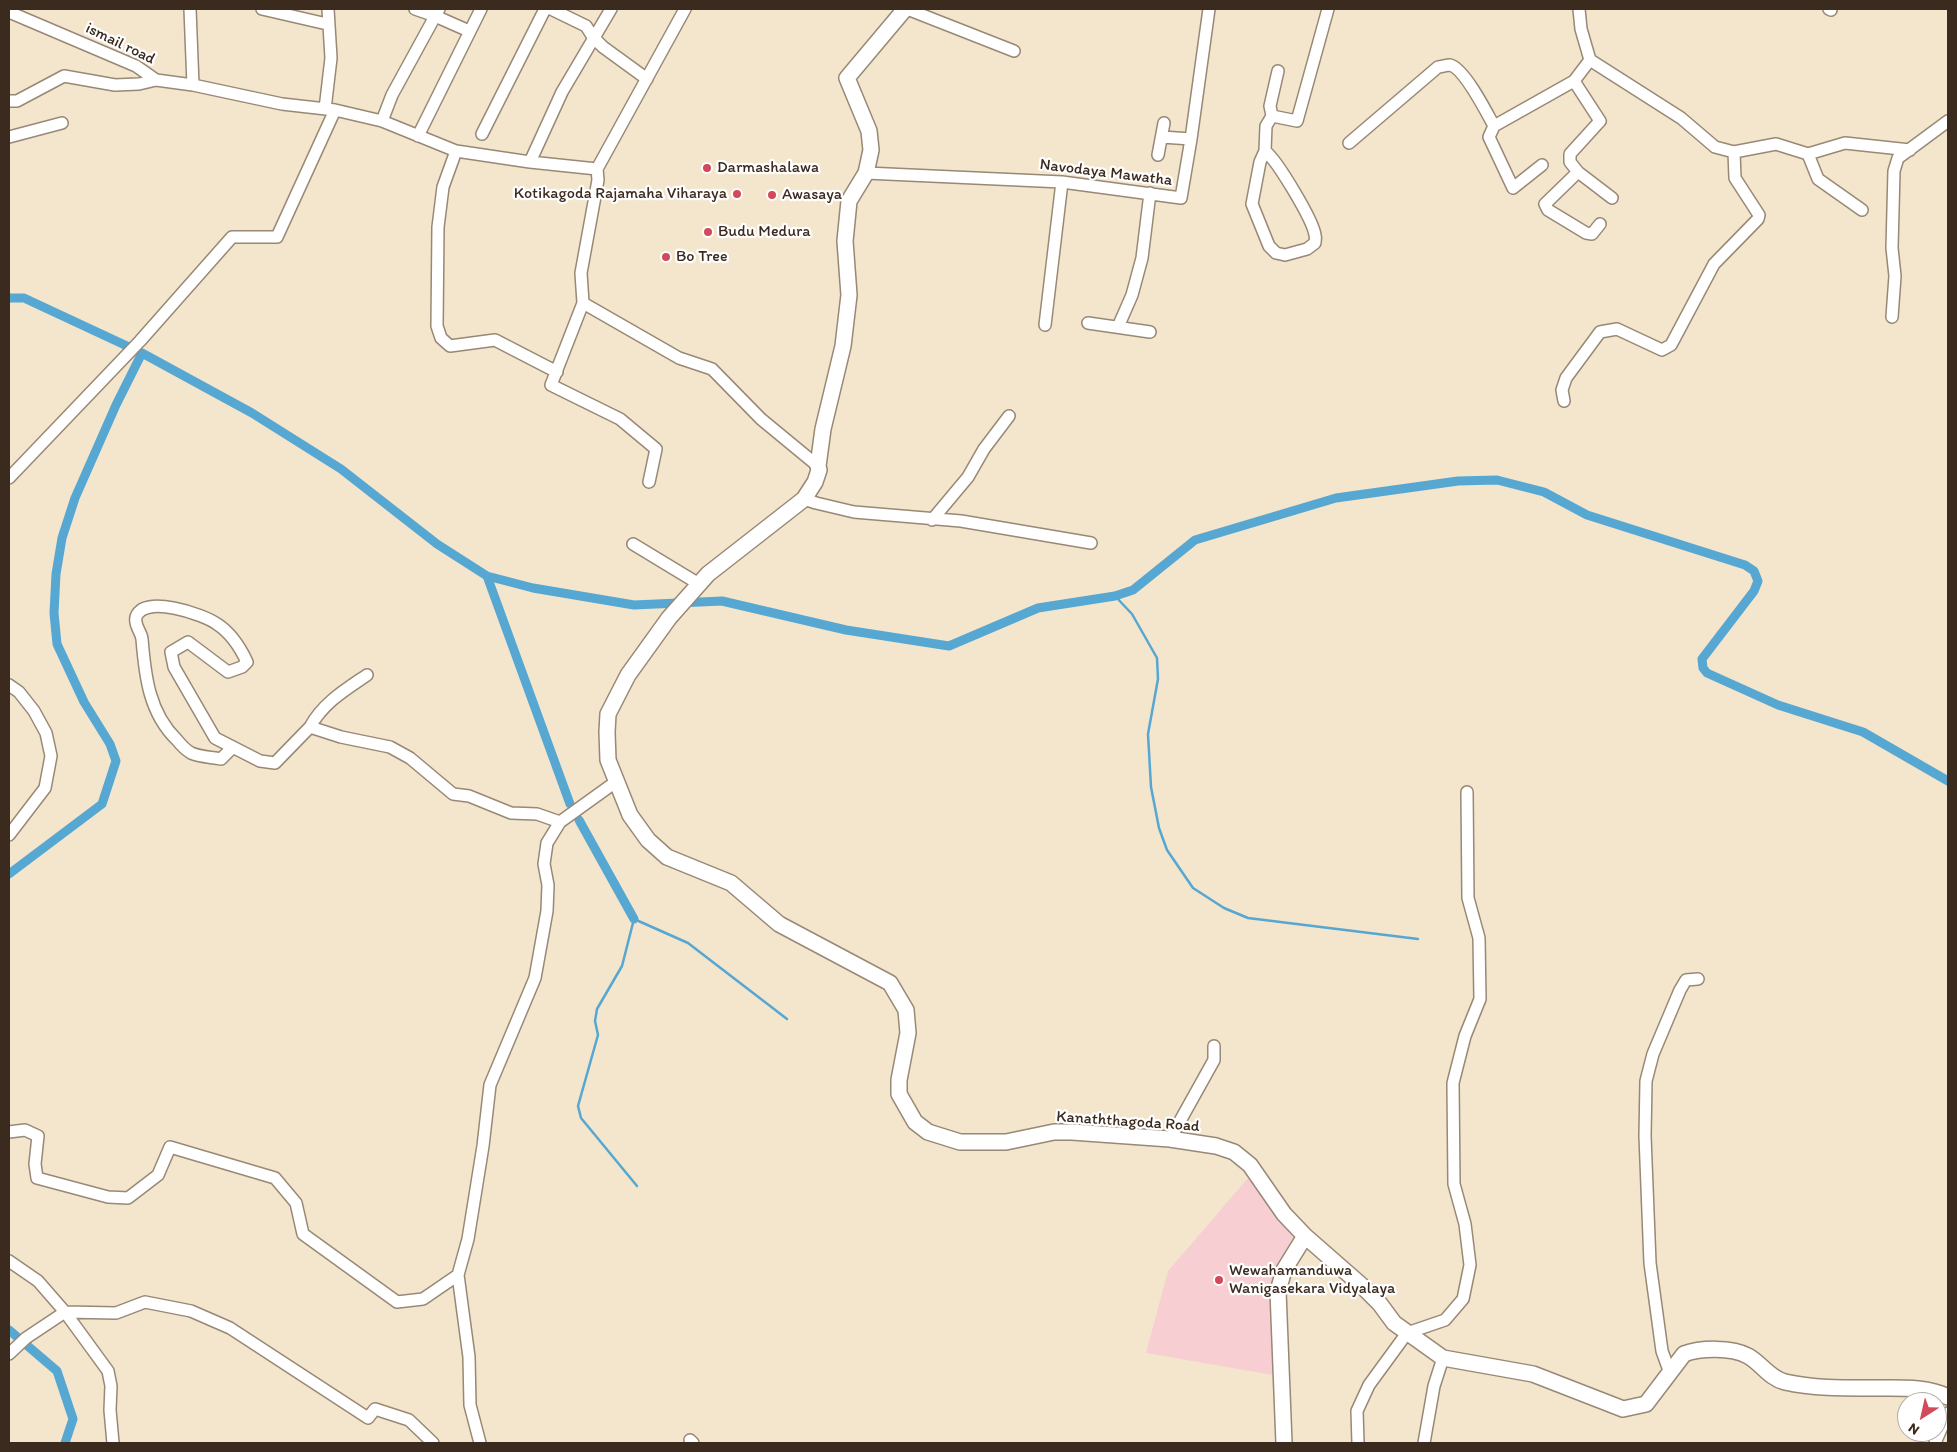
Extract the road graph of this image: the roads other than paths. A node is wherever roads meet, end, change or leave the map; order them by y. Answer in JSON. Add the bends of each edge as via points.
{"nodes":[{"id":1,"x":190,"y":9,"type":"edge"},
{"id":2,"x":262,"y":9,"type":"edge"},
{"id":3,"x":328,"y":9,"type":"edge"},
{"id":4,"x":415,"y":9,"type":"edge"},
{"id":5,"x":481,"y":9,"type":"edge"},
{"id":6,"x":545,"y":9,"type":"edge"},
{"id":7,"x":551,"y":9,"type":"edge"},
{"id":8,"x":610,"y":9,"type":"edge"},
{"id":9,"x":685,"y":9,"type":"edge"},
{"id":10,"x":906,"y":9,"type":"edge"},
{"id":11,"x":1209,"y":9,"type":"edge"},
{"id":12,"x":1328,"y":9,"type":"edge"},
{"id":13,"x":1579,"y":9,"type":"edge"},
{"id":14,"x":9,"y":12,"type":"edge"},
{"id":15,"x":437,"y":12,"type":"edge"},
{"id":16,"x":328,"y":24,"type":"junction"},
{"id":17,"x":470,"y":31,"type":"junction"},
{"id":18,"x":593,"y":37,"type":"junction"},
{"id":19,"x":1014,"y":51,"type":"dead end"},
{"id":20,"x":1590,"y":60,"type":"junction"},
{"id":21,"x":1278,"y":71,"type":"dead end"},
{"id":22,"x":647,"y":79,"type":"junction"},
{"id":23,"x":156,"y":80,"type":"junction"},
{"id":24,"x":1574,"y":81,"type":"junction"},
{"id":25,"x":193,"y":85,"type":"junction"},
{"id":26,"x":9,"y":101,"type":"edge"},
{"id":27,"x":330,"y":109,"type":"junction"},
{"id":28,"x":1272,"y":116,"type":"junction"},
{"id":29,"x":382,"y":121,"type":"junction"},
{"id":30,"x":1948,"y":121,"type":"edge"},
{"id":31,"x":62,"y":123,"type":"dead end"},
{"id":32,"x":1164,"y":123,"type":"dead end"},
{"id":33,"x":1494,"y":126,"type":"junction"},
{"id":34,"x":482,"y":134,"type":"dead end"},
{"id":35,"x":418,"y":136,"type":"junction"},
{"id":36,"x":9,"y":137,"type":"edge"},
{"id":37,"x":1162,"y":137,"type":"junction"},
{"id":38,"x":1191,"y":139,"type":"junction"},
{"id":39,"x":1349,"y":143,"type":"dead end"},
{"id":40,"x":456,"y":150,"type":"junction"},
{"id":41,"x":1910,"y":150,"type":"junction"},
{"id":42,"x":1265,"y":151,"type":"junction"},
{"id":43,"x":1734,"y":152,"type":"junction"},
{"id":44,"x":1808,"y":154,"type":"junction"},
{"id":45,"x":1158,"y":155,"type":"dead end"},
{"id":46,"x":530,"y":162,"type":"junction"},
{"id":47,"x":1542,"y":165,"type":"dead end"},
{"id":48,"x":597,"y":169,"type":"junction"},
{"id":49,"x":1578,"y":172,"type":"junction"},
{"id":50,"x":866,"y":173,"type":"junction"},
{"id":51,"x":1062,"y":182,"type":"junction"},
{"id":52,"x":1150,"y":193,"type":"junction"},
{"id":53,"x":1612,"y":198,"type":"dead end"},
{"id":54,"x":1862,"y":210,"type":"dead end"},
{"id":55,"x":1600,"y":224,"type":"dead end"},
{"id":56,"x":583,"y":303,"type":"junction"},
{"id":57,"x":1892,"y":317,"type":"dead end"},
{"id":58,"x":1088,"y":323,"type":"dead end"},
{"id":59,"x":1045,"y":325,"type":"dead end"},
{"id":60,"x":1118,"y":327,"type":"junction"},
{"id":61,"x":1150,"y":332,"type":"dead end"},
{"id":62,"x":558,"y":372,"type":"junction"},
{"id":63,"x":1564,"y":401,"type":"dead end"},
{"id":64,"x":1009,"y":416,"type":"dead end"},
{"id":65,"x":818,"y":466,"type":"junction"},
{"id":66,"x":9,"y":478,"type":"edge"},
{"id":67,"x":649,"y":482,"type":"dead end"},
{"id":68,"x":804,"y":499,"type":"junction"},
{"id":69,"x":932,"y":520,"type":"junction"},
{"id":70,"x":1091,"y":543,"type":"dead end"},
{"id":71,"x":633,"y":544,"type":"dead end"},
{"id":72,"x":699,"y":584,"type":"junction"},
{"id":73,"x":367,"y":675,"type":"dead end"},
{"id":74,"x":9,"y":685,"type":"edge"},
{"id":75,"x":310,"y":727,"type":"junction"},
{"id":76,"x":234,"y":748,"type":"junction"},
{"id":77,"x":617,"y":781,"type":"junction"},
{"id":78,"x":1467,"y":792,"type":"dead end"},
{"id":79,"x":560,"y":822,"type":"junction"},
{"id":80,"x":9,"y":835,"type":"edge"},
{"id":81,"x":1698,"y":979,"type":"dead end"},
{"id":82,"x":1214,"y":1046,"type":"dead end"},
{"id":83,"x":9,"y":1132,"type":"edge"},
{"id":84,"x":1170,"y":1139,"type":"junction"},
{"id":85,"x":1305,"y":1236,"type":"junction"},
{"id":86,"x":9,"y":1261,"type":"edge"},
{"id":87,"x":458,"y":1275,"type":"junction"},
{"id":88,"x":65,"y":1312,"type":"junction"},
{"id":89,"x":1406,"y":1333,"type":"junction"},
{"id":90,"x":9,"y":1354,"type":"edge"},
{"id":91,"x":1443,"y":1358,"type":"junction"},
{"id":92,"x":1670,"y":1373,"type":"junction"},
{"id":93,"x":1948,"y":1398,"type":"edge"},
{"id":94,"x":1948,"y":1413,"type":"edge"},
{"id":95,"x":113,"y":1443,"type":"edge"},
{"id":96,"x":434,"y":1443,"type":"edge"},
{"id":97,"x":480,"y":1443,"type":"edge"},
{"id":98,"x":1284,"y":1443,"type":"edge"},
{"id":99,"x":1358,"y":1443,"type":"edge"},
{"id":100,"x":1424,"y":1443,"type":"edge"},
{"id":101,"x":1935,"y":1443,"type":"edge"}],
"edges":[{"from":1,"to":25,"type":"street"},
{"from":2,"to":16,"type":"street"},
{"from":3,"to":16,"type":"street"},
{"from":4,"to":15,"type":"street"},
{"from":5,"to":17,"type":"street"},
{"from":6,"to":34,"type":"street"},
{"from":7,"to":18,"type":"street","via":[[586,26]]},
{"from":8,"to":18,"type":"street"},
{"from":9,"to":22,"type":"street"},
{"from":10,"to":19,"type":"street"},
{"from":10,"to":50,"type":"street","via":[[847,78],[869,131],[871,150]]},
{"from":11,"to":38,"type":"street","name":"Navodaya Mawatha"},
{"from":12,"to":28,"type":"street","via":[[1297,121]]},
{"from":13,"to":20,"type":"street"},
{"from":14,"to":23,"type":"street","name":"ismail road","via":[[136,66]]},
{"from":15,"to":17,"type":"street"},
{"from":15,"to":29,"type":"street","via":[[392,95]]},
{"from":16,"to":27,"type":"street"},
{"from":17,"to":35,"type":"street"},
{"from":18,"to":22,"type":"street"},
{"from":18,"to":46,"type":"street","via":[[562,92]]},
{"from":20,"to":24,"type":"street"},
{"from":20,"to":43,"type":"street","via":[[1681,118],[1715,147]]},
{"from":21,"to":28,"type":"street","via":[[1270,106]]},
{"from":22,"to":48,"type":"street"},
{"from":23,"to":25,"type":"street","name":"ismail road"},
{"from":23,"to":26,"type":"street","via":[[115,85],[64,76],[17,101]]},
{"from":24,"to":33,"type":"street"},
{"from":24,"to":49,"type":"street","via":[[1600,121],[1570,154],[1570,162]]},
{"from":25,"to":27,"type":"street","name":"ismail road","via":[[282,104]]},
{"from":27,"to":29,"type":"street","name":"ismail road"},
{"from":27,"to":66,"type":"street","via":[[277,237],[232,237],[140,341]]},
{"from":28,"to":42,"type":"street","via":[[1266,126]]},
{"from":29,"to":35,"type":"street","name":"ismail road"},
{"from":30,"to":41,"type":"street"},
{"from":31,"to":36,"type":"street"},
{"from":32,"to":37,"type":"street"},
{"from":33,"to":39,"type":"street","via":[[1458,70],[1449,65],[1438,67]]},
{"from":33,"to":47,"type":"street","via":[[1490,137],[1513,188]]},
{"from":35,"to":40,"type":"street","name":"ismail road"},
{"from":37,"to":38,"type":"street"},
{"from":37,"to":45,"type":"street"},
{"from":38,"to":52,"type":"street","name":"Navodaya Mawatha","via":[[1181,198]]},
{"from":40,"to":46,"type":"street","name":"ismail road"},
{"from":40,"to":62,"type":"street","via":[[443,187],[438,227],[437,326],[441,338],[450,346],[495,340]]},
{"from":41,"to":44,"type":"street","via":[[1845,143]]},
{"from":41,"to":57,"type":"street","via":[[1898,158],[1894,171]]},
{"from":42,"to":42,"type":"street","via":[[1252,204],[1269,246],[1276,253],[1285,255],[1308,249],[1315,243],[1316,235],[1297,196],[1272,156]]},
{"from":43,"to":44,"type":"street","via":[[1776,144]]},
{"from":43,"to":63,"type":"street","via":[[1735,178],[1760,215],[1758,220],[1714,264],[1671,345],[1662,350],[1616,329],[1600,332],[1566,378],[1562,390]]},
{"from":44,"to":54,"type":"street","via":[[1818,179]]},
{"from":46,"to":48,"type":"street","name":"ismail road"},
{"from":48,"to":56,"type":"street","via":[[598,180],[581,273]]},
{"from":49,"to":53,"type":"street"},
{"from":49,"to":55,"type":"street","via":[[1545,204],[1548,210],[1586,233],[1592,234]]},
{"from":50,"to":51,"type":"street","name":"Navodaya Mawatha"},
{"from":50,"to":65,"type":"street","name":"Kanaththagoda Road","via":[[849,201],[845,241],[849,295],[843,346],[823,429]]},
{"from":51,"to":52,"type":"street","name":"Navodaya Mawatha"},
{"from":51,"to":59,"type":"street"},
{"from":52,"to":60,"type":"street","via":[[1142,258]]},
{"from":56,"to":62,"type":"street"},
{"from":56,"to":65,"type":"street","via":[[679,358],[712,369],[761,420]]},
{"from":58,"to":60,"type":"street"},
{"from":60,"to":61,"type":"street"},
{"from":62,"to":67,"type":"street","via":[[551,386],[620,420],[656,449]]},
{"from":64,"to":69,"type":"street","via":[[968,477]]},
{"from":65,"to":68,"type":"street","name":"Kanaththagoda Road","via":[[815,482]]},
{"from":68,"to":69,"type":"street","via":[[854,512]]},
{"from":68,"to":72,"type":"street","name":"Kanaththagoda Road"},
{"from":69,"to":70,"type":"street","via":[[961,521]]},
{"from":71,"to":72,"type":"street"},
{"from":72,"to":77,"type":"street","name":"Kanaththagoda Road","via":[[669,618],[628,675],[608,714],[608,760]]},
{"from":73,"to":75,"type":"street","via":[[330,702]]},
{"from":74,"to":80,"type":"street","via":[[34,711],[46,733],[51,756],[45,788]]},
{"from":75,"to":76,"type":"street","via":[[276,763],[260,761]]},
{"from":75,"to":79,"type":"street","via":[[390,747],[410,758],[453,794],[469,796],[511,813],[536,814]]},
{"from":76,"to":76,"type":"street","via":[[215,738],[174,667],[170,652],[188,642],[228,672],[247,662],[238,644],[216,624],[186,610],[151,606],[141,611],[136,617],[136,626],[142,636],[142,658],[150,696],[166,729],[190,752],[200,756],[221,759]]},
{"from":77,"to":79,"type":"street"},
{"from":77,"to":84,"type":"street","name":"Kanaththagoda Road","via":[[630,815],[648,840],[667,857],[731,882],[779,924],[890,983],[906,1010],[908,1033],[899,1080],[900,1094],[915,1122],[928,1132],[960,1142],[1006,1142],[1054,1132]]},
{"from":78,"to":89,"type":"street","via":[[1468,898],[1480,938],[1480,999],[1465,1036],[1453,1092],[1454,1184],[1465,1224],[1470,1265],[1463,1299],[1444,1320]]},
{"from":79,"to":87,"type":"street","via":[[547,843],[544,864],[548,885],[547,912],[534,978],[490,1085],[468,1239]]},
{"from":81,"to":92,"type":"street","via":[[1686,980],[1680,990],[1652,1054],[1646,1081],[1650,1263],[1662,1351]]},
{"from":82,"to":84,"type":"street","via":[[1214,1060]]},
{"from":83,"to":87,"type":"street","via":[[24,1130],[38,1136],[37,1178],[108,1197],[128,1198],[158,1175],[170,1147],[275,1178],[296,1203],[303,1234],[396,1302],[423,1299]]},
{"from":84,"to":85,"type":"street","name":"Kanaththagoda Road","via":[[1234,1152],[1250,1165],[1284,1214]]},
{"from":85,"to":89,"type":"street","name":"Kanaththagoda Road","via":[[1361,1285],[1394,1324]]},
{"from":85,"to":98,"type":"street","via":[[1284,1270],[1278,1291]]},
{"from":86,"to":88,"type":"street","via":[[38,1281]]},
{"from":87,"to":97,"type":"street","via":[[470,1357],[470,1405]]},
{"from":88,"to":90,"type":"street","via":[[26,1338]]},
{"from":88,"to":95,"type":"street","via":[[108,1371],[112,1386]]},
{"from":88,"to":96,"type":"street","via":[[116,1313],[145,1302],[191,1310],[230,1328],[368,1418],[375,1408],[409,1420]]},
{"from":89,"to":91,"type":"street","name":"Kanaththagoda Road"},
{"from":89,"to":99,"type":"street","via":[[1370,1385],[1357,1412]]},
{"from":91,"to":92,"type":"street","name":"Kanaththagoda Road","via":[[1533,1374],[1624,1409],[1646,1404]]},
{"from":91,"to":100,"type":"street","via":[[1434,1386]]},
{"from":92,"to":93,"type":"street","name":"Kanaththagoda Road","via":[[1684,1354],[1720,1349],[1748,1355],[1764,1371],[1783,1382],[1831,1388],[1912,1388]]},
{"from":94,"to":101,"type":"street"}]}
